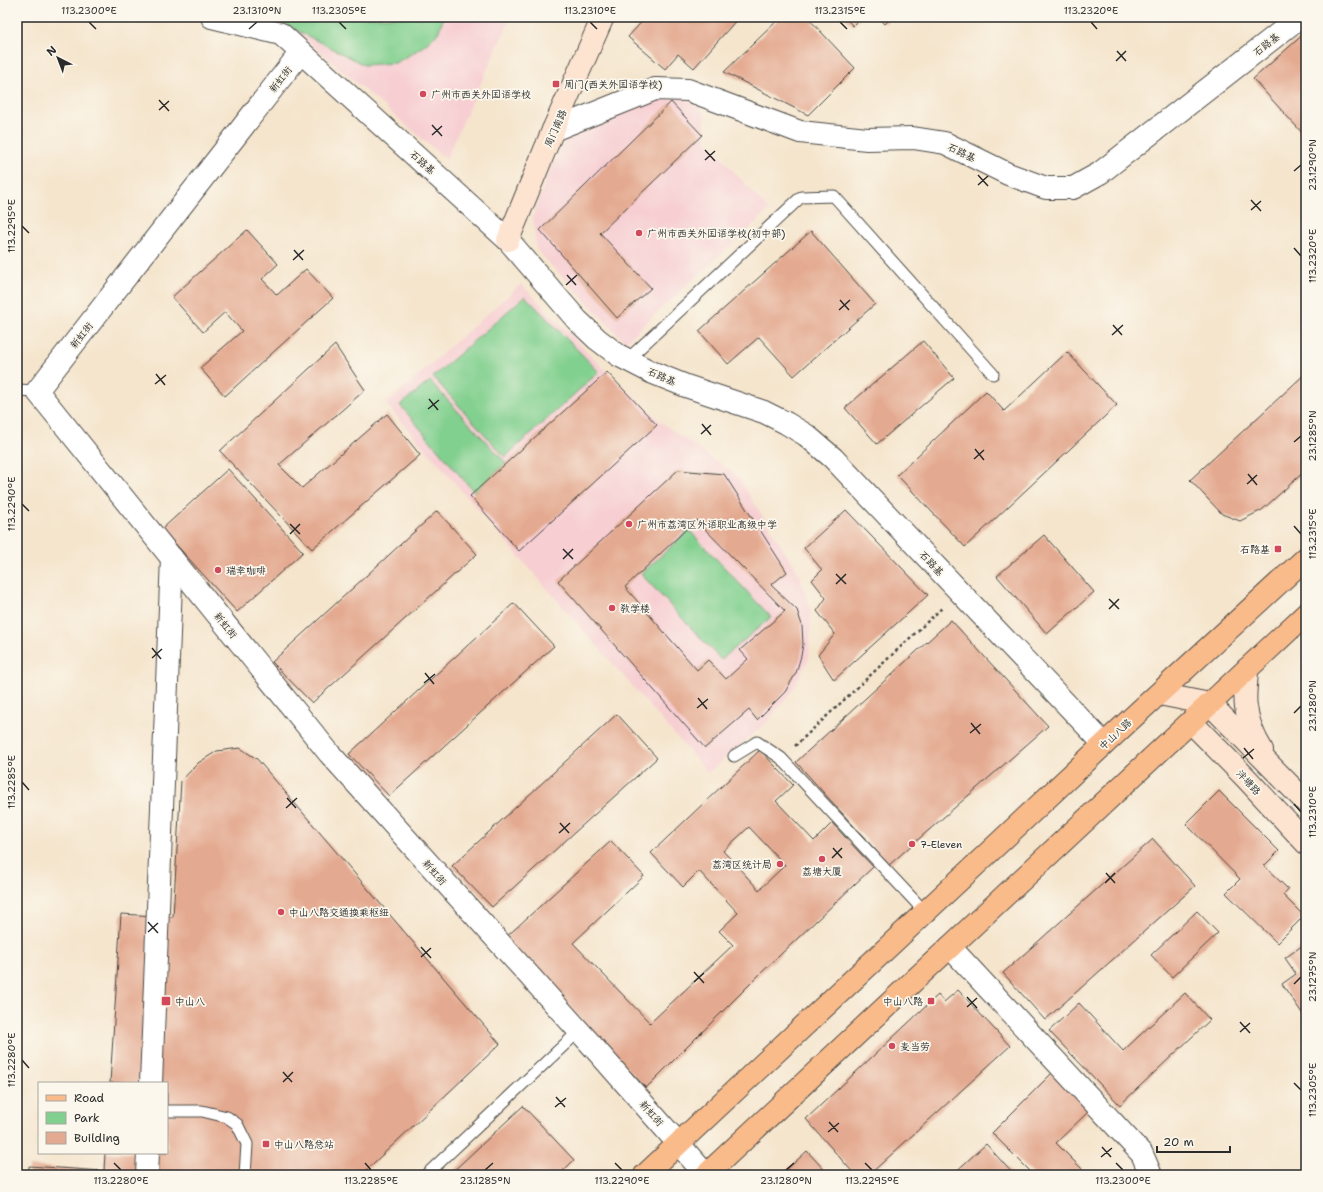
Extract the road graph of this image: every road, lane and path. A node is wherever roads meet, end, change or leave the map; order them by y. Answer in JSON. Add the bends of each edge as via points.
{"nodes":[{"id":1,"x":212,"y":17,"type":"edge"},
{"id":2,"x":604,"y":17,"type":"edge"},
{"id":3,"x":1300,"y":17,"type":"edge"},
{"id":4,"x":301,"y":52,"type":"junction"},
{"id":5,"x":553,"y":130,"type":"junction"},
{"id":6,"x":508,"y":240,"type":"junction"},
{"id":7,"x":627,"y":360,"type":"junction"},
{"id":8,"x":993,"y":374,"type":"dead end"},
{"id":9,"x":27,"y":391,"type":"edge"},
{"id":10,"x":172,"y":558,"type":"junction"},
{"id":11,"x":1306,"y":558,"type":"edge"},
{"id":12,"x":960,"y":592,"type":"junction"},
{"id":13,"x":1306,"y":614,"type":"edge"},
{"id":14,"x":1247,"y":669,"type":"junction"},
{"id":15,"x":1159,"y":694,"type":"junction"},
{"id":16,"x":1210,"y":704,"type":"junction"},
{"id":17,"x":1191,"y":722,"type":"junction"},
{"id":18,"x":1104,"y":744,"type":"junction"},
{"id":19,"x":734,"y":756,"type":"dead end"},
{"id":20,"x":781,"y":758,"type":"junction"},
{"id":21,"x":1275,"y":769,"type":"junction"},
{"id":22,"x":1306,"y":802,"type":"edge"},
{"id":23,"x":1306,"y":843,"type":"edge"},
{"id":24,"x":925,"y":912,"type":"junction"},
{"id":25,"x":950,"y":947,"type":"junction"},
{"id":26,"x":579,"y":1031,"type":"junction"},
{"id":27,"x":151,"y":1082,"type":"edge"},
{"id":28,"x":168,"y":1111,"type":"edge"},
{"id":29,"x":679,"y":1144,"type":"junction"},
{"id":30,"x":148,"y":1154,"type":"edge"},
{"id":31,"x":147,"y":1175,"type":"edge"},
{"id":32,"x":245,"y":1175,"type":"edge"},
{"id":33,"x":426,"y":1175,"type":"edge"},
{"id":34,"x":644,"y":1175,"type":"edge"},
{"id":35,"x":706,"y":1175,"type":"edge"},
{"id":36,"x":1151,"y":1175,"type":"edge"}],
"edges":[{"from":1,"to":4,"type":"street","name":"石路基","via":[[281,34]]},
{"from":2,"to":5,"type":"street","name":"周门南路"},
{"from":3,"to":5,"type":"street","name":"石路基","via":[[1100,173],[1073,188],[1046,188],[1008,174],[945,143],[913,138],[867,139],[800,132],[688,90],[655,89]]},
{"from":4,"to":6,"type":"street","name":"石路基"},
{"from":4,"to":9,"type":"street","name":"新虹街"},
{"from":5,"to":6,"type":"street","name":"周门南路"},
{"from":6,"to":7,"type":"street","name":"石路基","via":[[577,320],[597,339]]},
{"from":7,"to":8,"type":"lane","via":[[801,197],[834,196]]},
{"from":7,"to":12,"type":"street","name":"石路基","via":[[679,383],[764,412],[806,435],[833,458]]},
{"from":9,"to":10,"type":"street","name":"新虹街"},
{"from":10,"to":26,"type":"street","name":"新虹街","via":[[329,753]]},
{"from":10,"to":27,"type":"street"},
{"from":11,"to":15,"type":"main road","name":"中山八路"},
{"from":12,"to":18,"type":"street","name":"石路基"},
{"from":12,"to":20,"type":"path"},
{"from":13,"to":14,"type":"main road"},
{"from":14,"to":16,"type":"main road"},
{"from":14,"to":21,"type":"street","via":[[1246,706],[1251,725],[1257,742]]},
{"from":15,"to":16,"type":"street"},
{"from":15,"to":18,"type":"main road","name":"中山八路"},
{"from":16,"to":17,"type":"main road"},
{"from":16,"to":21,"type":"street"},
{"from":17,"to":23,"type":"street","name":"泮塘路"},
{"from":17,"to":25,"type":"main road"},
{"from":18,"to":24,"type":"main road","name":"中山八路"},
{"from":19,"to":20,"type":"lane","via":[[756,742]]},
{"from":20,"to":24,"type":"lane"},
{"from":21,"to":22,"type":"street"},
{"from":24,"to":29,"type":"main road","name":"中山八路"},
{"from":25,"to":35,"type":"main road"},
{"from":25,"to":36,"type":"street","via":[[1142,1154]]},
{"from":26,"to":29,"type":"street","name":"新虹街"},
{"from":26,"to":33,"type":"lane"},
{"from":28,"to":32,"type":"lane","via":[[202,1111],[227,1117],[237,1124],[247,1144]]},
{"from":29,"to":34,"type":"main road","name":"中山八路"},
{"from":29,"to":35,"type":"street","name":"新虹街"},
{"from":30,"to":31,"type":"street"}]}
